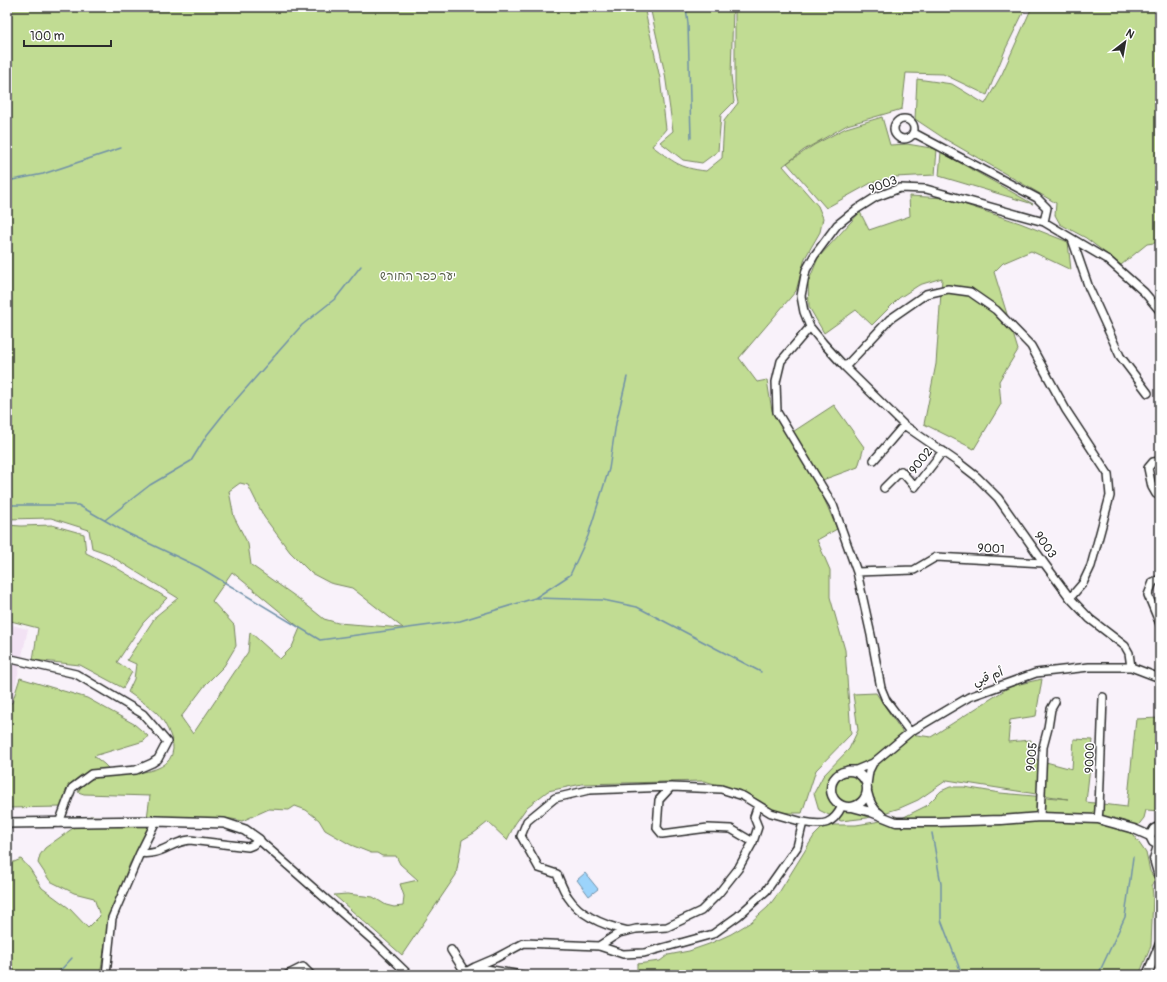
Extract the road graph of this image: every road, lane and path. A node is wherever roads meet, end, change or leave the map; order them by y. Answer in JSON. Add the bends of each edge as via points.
{"nodes":[{"id":1,"x":914,"y":133,"type":"dead end"},
{"id":2,"x":1044,"y":222,"type":"junction"},
{"id":3,"x":1072,"y":239,"type":"junction"},
{"id":4,"x":1160,"y":311,"type":"edge"},
{"id":5,"x":810,"y":327,"type":"junction"},
{"id":6,"x":845,"y":367,"type":"junction"},
{"id":7,"x":1148,"y":393,"type":"dead end"},
{"id":8,"x":904,"y":425,"type":"junction"},
{"id":9,"x":942,"y":451,"type":"junction"},
{"id":10,"x":874,"y":460,"type":"dead end"},
{"id":11,"x":1160,"y":461,"type":"edge"},
{"id":12,"x":884,"y":488,"type":"dead end"},
{"id":13,"x":1156,"y":494,"type":"dead end"},
{"id":14,"x":1044,"y":564,"type":"junction"},
{"id":15,"x":857,"y":572,"type":"junction"},
{"id":16,"x":1160,"y":579,"type":"edge"},
{"id":17,"x":1070,"y":598,"type":"junction"},
{"id":18,"x":1160,"y":624,"type":"edge"},
{"id":19,"x":7,"y":658,"type":"edge"},
{"id":20,"x":1131,"y":667,"type":"junction"},
{"id":21,"x":1160,"y":678,"type":"edge"},
{"id":22,"x":1103,"y":697,"type":"dead end"},
{"id":23,"x":1055,"y":702,"type":"dead end"},
{"id":24,"x":910,"y":732,"type":"junction"},
{"id":25,"x":873,"y":763,"type":"junction"},
{"id":26,"x":848,"y":770,"type":"junction"},
{"id":27,"x":671,"y":787,"type":"junction"},
{"id":28,"x":867,"y":788,"type":"junction"},
{"id":29,"x":758,"y":805,"type":"junction"},
{"id":30,"x":842,"y":806,"type":"junction"},
{"id":31,"x":852,"y":807,"type":"junction"},
{"id":32,"x":1040,"y":817,"type":"junction"},
{"id":33,"x":886,"y":818,"type":"junction"},
{"id":34,"x":1098,"y":819,"type":"junction"},
{"id":35,"x":156,"y":821,"type":"junction"},
{"id":36,"x":803,"y":822,"type":"junction"},
{"id":37,"x":7,"y":823,"type":"edge"},
{"id":38,"x":59,"y":823,"type":"junction"},
{"id":39,"x":1160,"y":826,"type":"edge"},
{"id":40,"x":1150,"y":836,"type":"junction"},
{"id":41,"x":259,"y":840,"type":"junction"},
{"id":42,"x":754,"y":842,"type":"junction"},
{"id":43,"x":1159,"y":846,"type":"edge"},
{"id":44,"x":140,"y":853,"type":"junction"},
{"id":45,"x":1160,"y":880,"type":"edge"},
{"id":46,"x":628,"y":931,"type":"junction"},
{"id":47,"x":1160,"y":944,"type":"edge"},
{"id":48,"x":598,"y":946,"type":"junction"},
{"id":49,"x":451,"y":950,"type":"dead end"},
{"id":50,"x":474,"y":967,"type":"junction"},
{"id":51,"x":463,"y":974,"type":"edge"},
{"id":52,"x":106,"y":975,"type":"edge"},
{"id":53,"x":287,"y":975,"type":"edge"},
{"id":54,"x":311,"y":975,"type":"edge"},
{"id":55,"x":409,"y":975,"type":"edge"},
{"id":56,"x":521,"y":975,"type":"edge"},
{"id":57,"x":1147,"y":975,"type":"edge"}],
"edges":[{"from":1,"to":2,"type":"street","via":[[1037,198],[1047,208]]},
{"from":2,"to":3,"type":"street","name":"9003"},
{"from":2,"to":5,"type":"street","name":"9003","via":[[926,189],[900,188],[876,197],[837,225],[806,270],[801,296]]},
{"from":3,"to":4,"type":"street","name":"9003","via":[[1108,260],[1144,292]]},
{"from":3,"to":7,"type":"street","via":[[1089,288],[1120,356]]},
{"from":5,"to":6,"type":"street","name":"9003"},
{"from":5,"to":15,"type":"street","via":[[781,361],[776,382],[777,412],[833,505]]},
{"from":6,"to":8,"type":"street","name":"9003"},
{"from":6,"to":17,"type":"street","via":[[890,319],[926,294],[948,289],[970,292],[996,310],[1031,346],[1066,410],[1108,474],[1110,496],[1091,566],[1083,583]]},
{"from":8,"to":9,"type":"street","name":"9003"},
{"from":8,"to":10,"type":"street"},
{"from":9,"to":12,"type":"street","name":"9002","via":[[915,487],[901,470]]},
{"from":9,"to":14,"type":"street","name":"9003","via":[[977,477],[998,498]]},
{"from":11,"to":13,"type":"street","via":[[1153,462],[1148,468]]},
{"from":14,"to":15,"type":"street","name":"9001","via":[[936,557],[914,570]]},
{"from":14,"to":17,"type":"street","name":"9003"},
{"from":15,"to":24,"type":"street","via":[[881,688],[886,700]]},
{"from":16,"to":18,"type":"street","via":[[1153,582],[1148,595]]},
{"from":17,"to":20,"type":"street","name":"9003","via":[[1090,619],[1125,646]]},
{"from":19,"to":38,"type":"street","via":[[76,674],[143,714],[167,742],[152,763],[136,770],[92,774],[72,788]]},
{"from":20,"to":21,"type":"street"},
{"from":20,"to":24,"type":"street","name":"أم قبي","via":[[1089,667],[1036,673],[969,696]]},
{"from":22,"to":34,"type":"street","name":"9000"},
{"from":23,"to":32,"type":"street","name":"9005","via":[[1051,709],[1043,747]]},
{"from":24,"to":25,"type":"street","name":"أم قبي"},
{"from":25,"to":26,"type":"street","name":"أم قبي","via":[[856,770]]},
{"from":25,"to":28,"type":"street","via":[[869,771]]},
{"from":26,"to":28,"type":"street","via":[[861,774]]},
{"from":26,"to":30,"type":"street","via":[[839,773],[831,783],[831,795]]},
{"from":27,"to":29,"type":"street","via":[[720,789],[743,796]]},
{"from":27,"to":42,"type":"street","via":[[659,800],[657,828],[662,834],[708,828],[731,829]]},
{"from":27,"to":46,"type":"street","via":[[589,790],[555,798],[527,821],[521,836],[539,868],[557,874],[568,897],[585,915]]},
{"from":28,"to":31,"type":"street","via":[[863,801]]},
{"from":28,"to":33,"type":"street","via":[[872,806]]},
{"from":29,"to":36,"type":"street","via":[[772,813]]},
{"from":29,"to":42,"type":"street","via":[[754,817],[758,827]]},
{"from":30,"to":31,"type":"street"},
{"from":30,"to":36,"type":"street","via":[[838,815],[831,821],[817,825]]},
{"from":31,"to":33,"type":"street"},
{"from":32,"to":33,"type":"street","via":[[936,822],[896,822]]},
{"from":32,"to":34,"type":"street"},
{"from":34,"to":40,"type":"street"},
{"from":35,"to":38,"type":"main road"},
{"from":35,"to":41,"type":"main road","via":[[231,824]]},
{"from":35,"to":44,"type":"street"},
{"from":36,"to":48,"type":"street","via":[[797,848],[766,891],[713,934],[644,953],[623,954]]},
{"from":37,"to":38,"type":"main road"},
{"from":39,"to":40,"type":"street","via":[[1154,829]]},
{"from":40,"to":43,"type":"street","via":[[1152,842]]},
{"from":41,"to":44,"type":"street","via":[[248,847],[190,840],[155,853]]},
{"from":41,"to":55,"type":"street"},
{"from":42,"to":46,"type":"street","via":[[738,869],[701,911],[667,927]]},
{"from":43,"to":45,"type":"street","via":[[1154,859]]},
{"from":44,"to":52,"type":"street","via":[[112,918]]},
{"from":46,"to":48,"type":"street","via":[[619,933]]},
{"from":47,"to":57,"type":"street"},
{"from":48,"to":50,"type":"street","via":[[524,943]]},
{"from":49,"to":51,"type":"street"},
{"from":50,"to":51,"type":"street"},
{"from":50,"to":56,"type":"street"},
{"from":53,"to":54,"type":"street","via":[[303,967]]}]}
